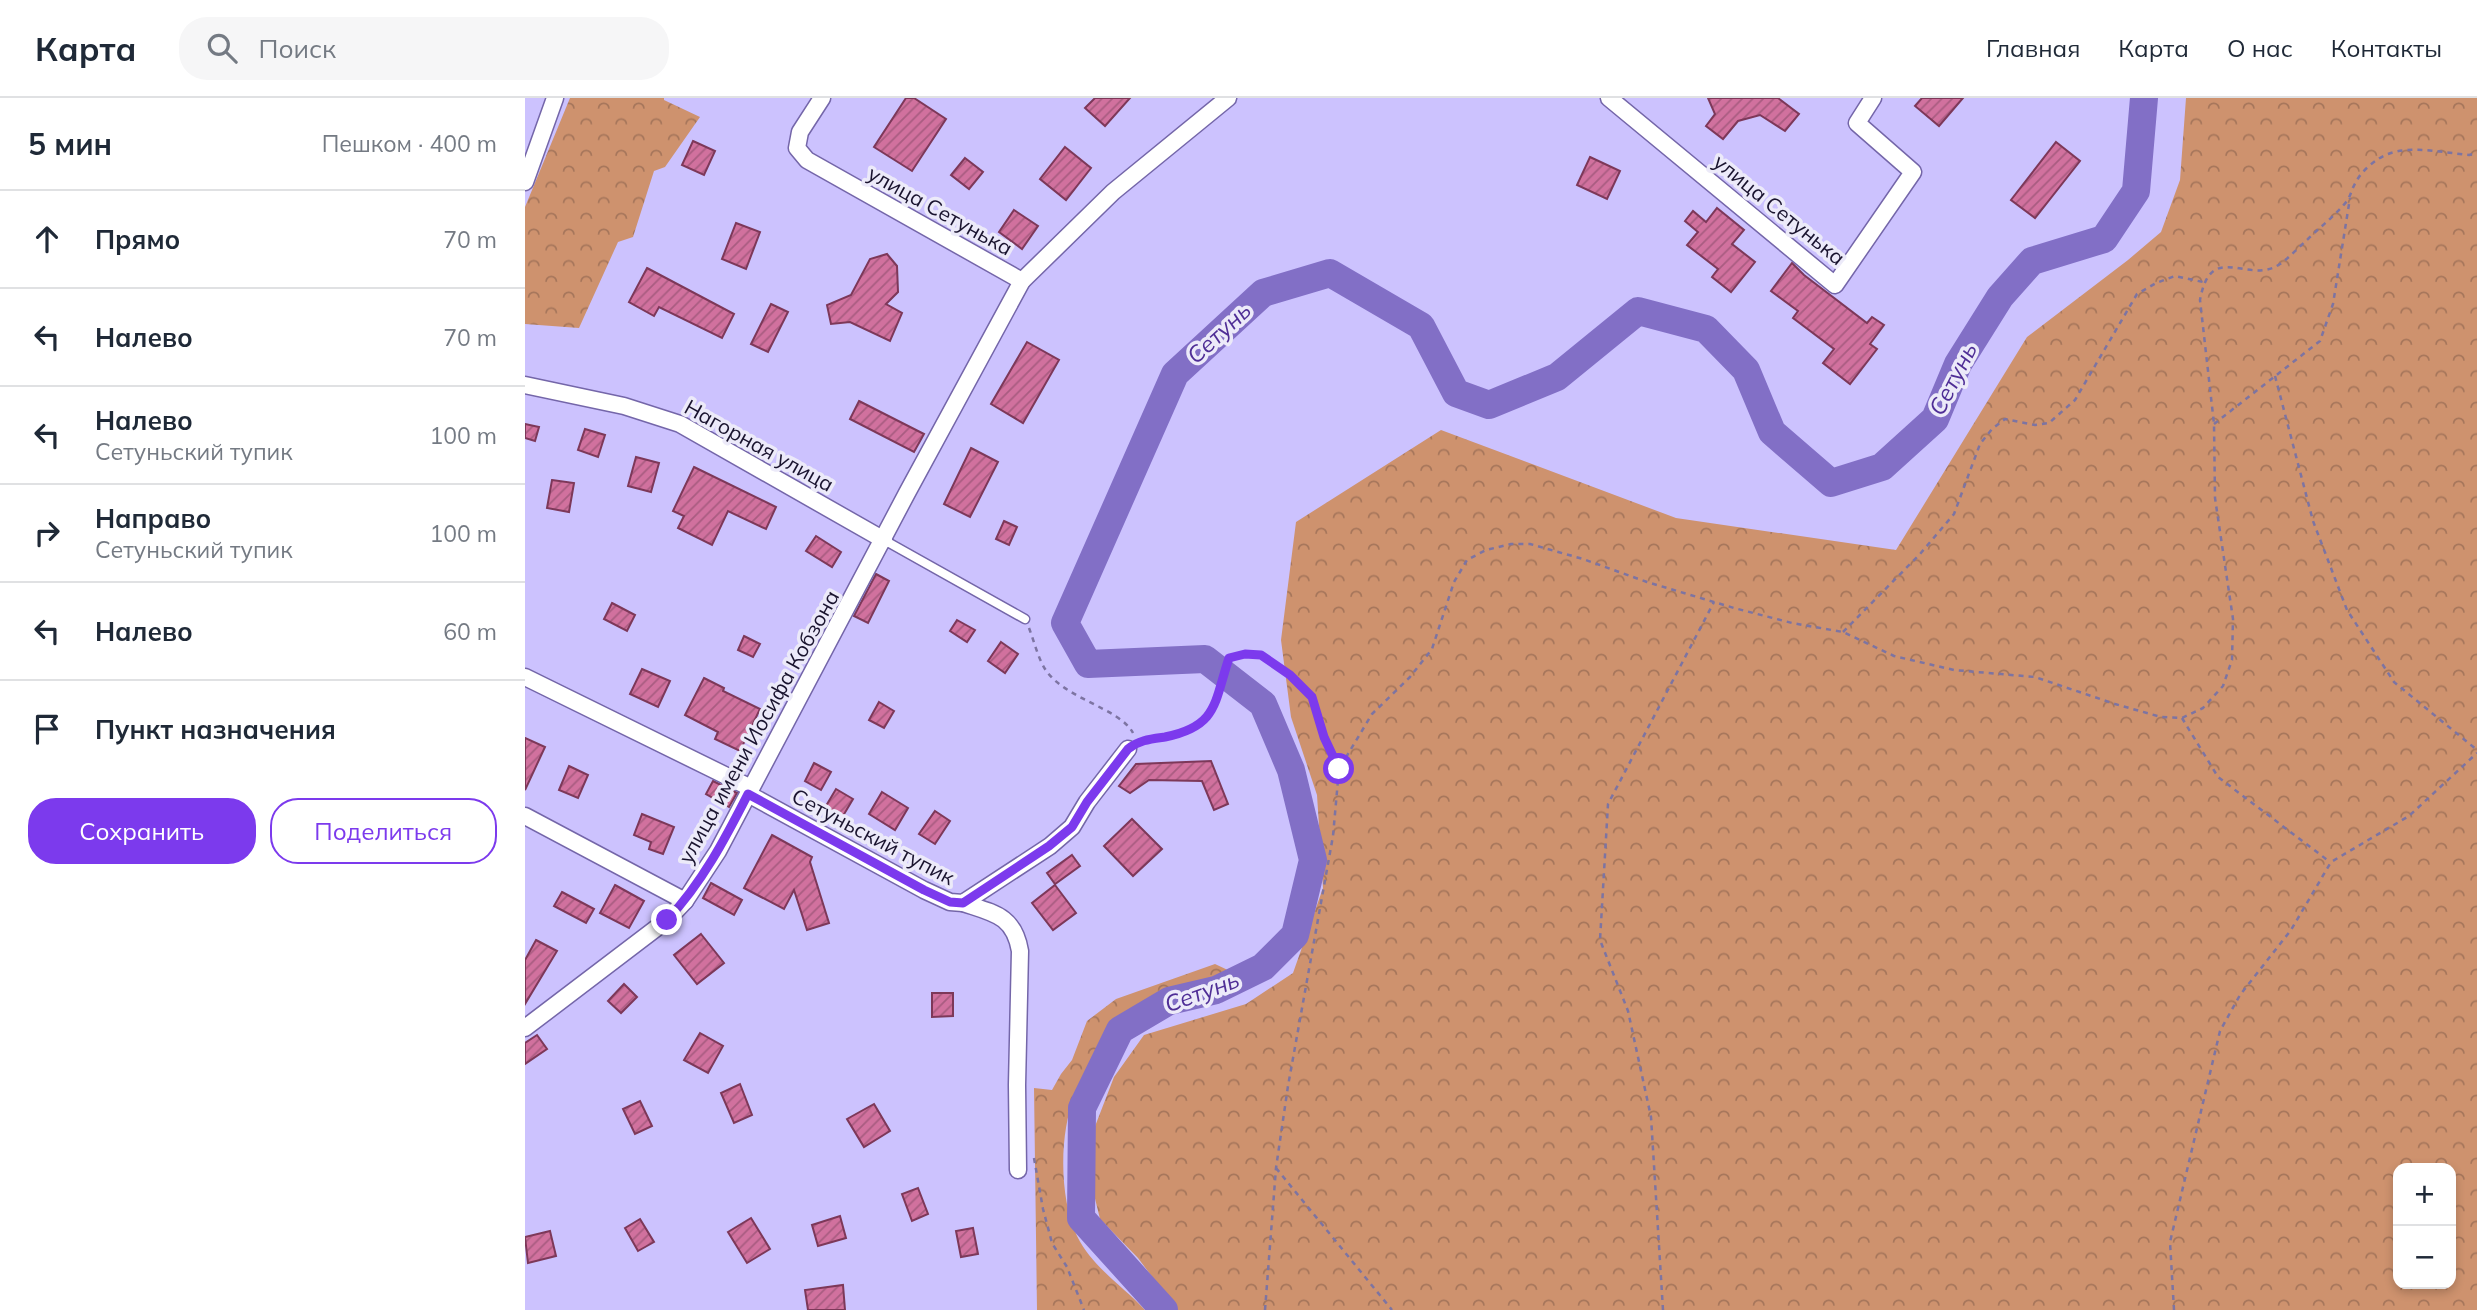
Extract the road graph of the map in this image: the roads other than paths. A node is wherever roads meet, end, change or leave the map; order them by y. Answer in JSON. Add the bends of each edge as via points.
{"nodes":[{"id":1,"x":555,"y":98,"type":"edge"},
{"id":2,"x":822,"y":98,"type":"edge"},
{"id":3,"x":1228,"y":98,"type":"edge"},
{"id":4,"x":1609,"y":98,"type":"edge"},
{"id":5,"x":1873,"y":98,"type":"edge"},
{"id":6,"x":525,"y":182,"type":"edge"},
{"id":7,"x":1023,"y":281,"type":"junction"},
{"id":8,"x":525,"y":384,"type":"edge"},
{"id":9,"x":884,"y":540,"type":"junction"},
{"id":10,"x":1025,"y":619,"type":"road end"},
{"id":11,"x":525,"y":677,"type":"edge"},
{"id":12,"x":1128,"y":749,"type":"dead end"},
{"id":13,"x":750,"y":791,"type":"junction"},
{"id":14,"x":525,"y":816,"type":"edge"},
{"id":15,"x":685,"y":901,"type":"junction"},
{"id":16,"x":963,"y":903,"type":"junction"},
{"id":17,"x":525,"y":1028,"type":"edge"},
{"id":18,"x":1019,"y":1170,"type":"dead end"}],
"edges":[{"from":1,"to":6,"type":"street"},
{"from":2,"to":7,"type":"street","name":"улица Сетунька","via":[[800,132],[797,148],[807,160]]},
{"from":3,"to":7,"type":"street","name":"улица Сетунька","via":[[1113,192]]},
{"from":4,"to":5,"type":"street","name":"улица Сетунька","via":[[1835,285],[1913,172],[1857,122]]},
{"from":7,"to":9,"type":"street","name":"улица имени Иосифа Кобзона"},
{"from":8,"to":9,"type":"street","name":"Нагорная улица","via":[[680,424]]},
{"from":9,"to":10,"type":"lane"},
{"from":9,"to":13,"type":"street","name":"улица имени Иосифа Кобзона"},
{"from":11,"to":13,"type":"street","name":"Сетуньский тупик"},
{"from":12,"to":16,"type":"street","name":"Сетуньский тупик","via":[[1072,827]]},
{"from":13,"to":15,"type":"street","name":"улица имени Иосифа Кобзона"},
{"from":13,"to":16,"type":"street","name":"Сетуньский тупик","via":[[924,890]]},
{"from":14,"to":15,"type":"street"},
{"from":15,"to":17,"type":"street","name":"улица имени Иосифа Кобзона","via":[[667,920]]},
{"from":16,"to":18,"type":"street","via":[[1000,916],[1011,925],[1020,951]]}]}
